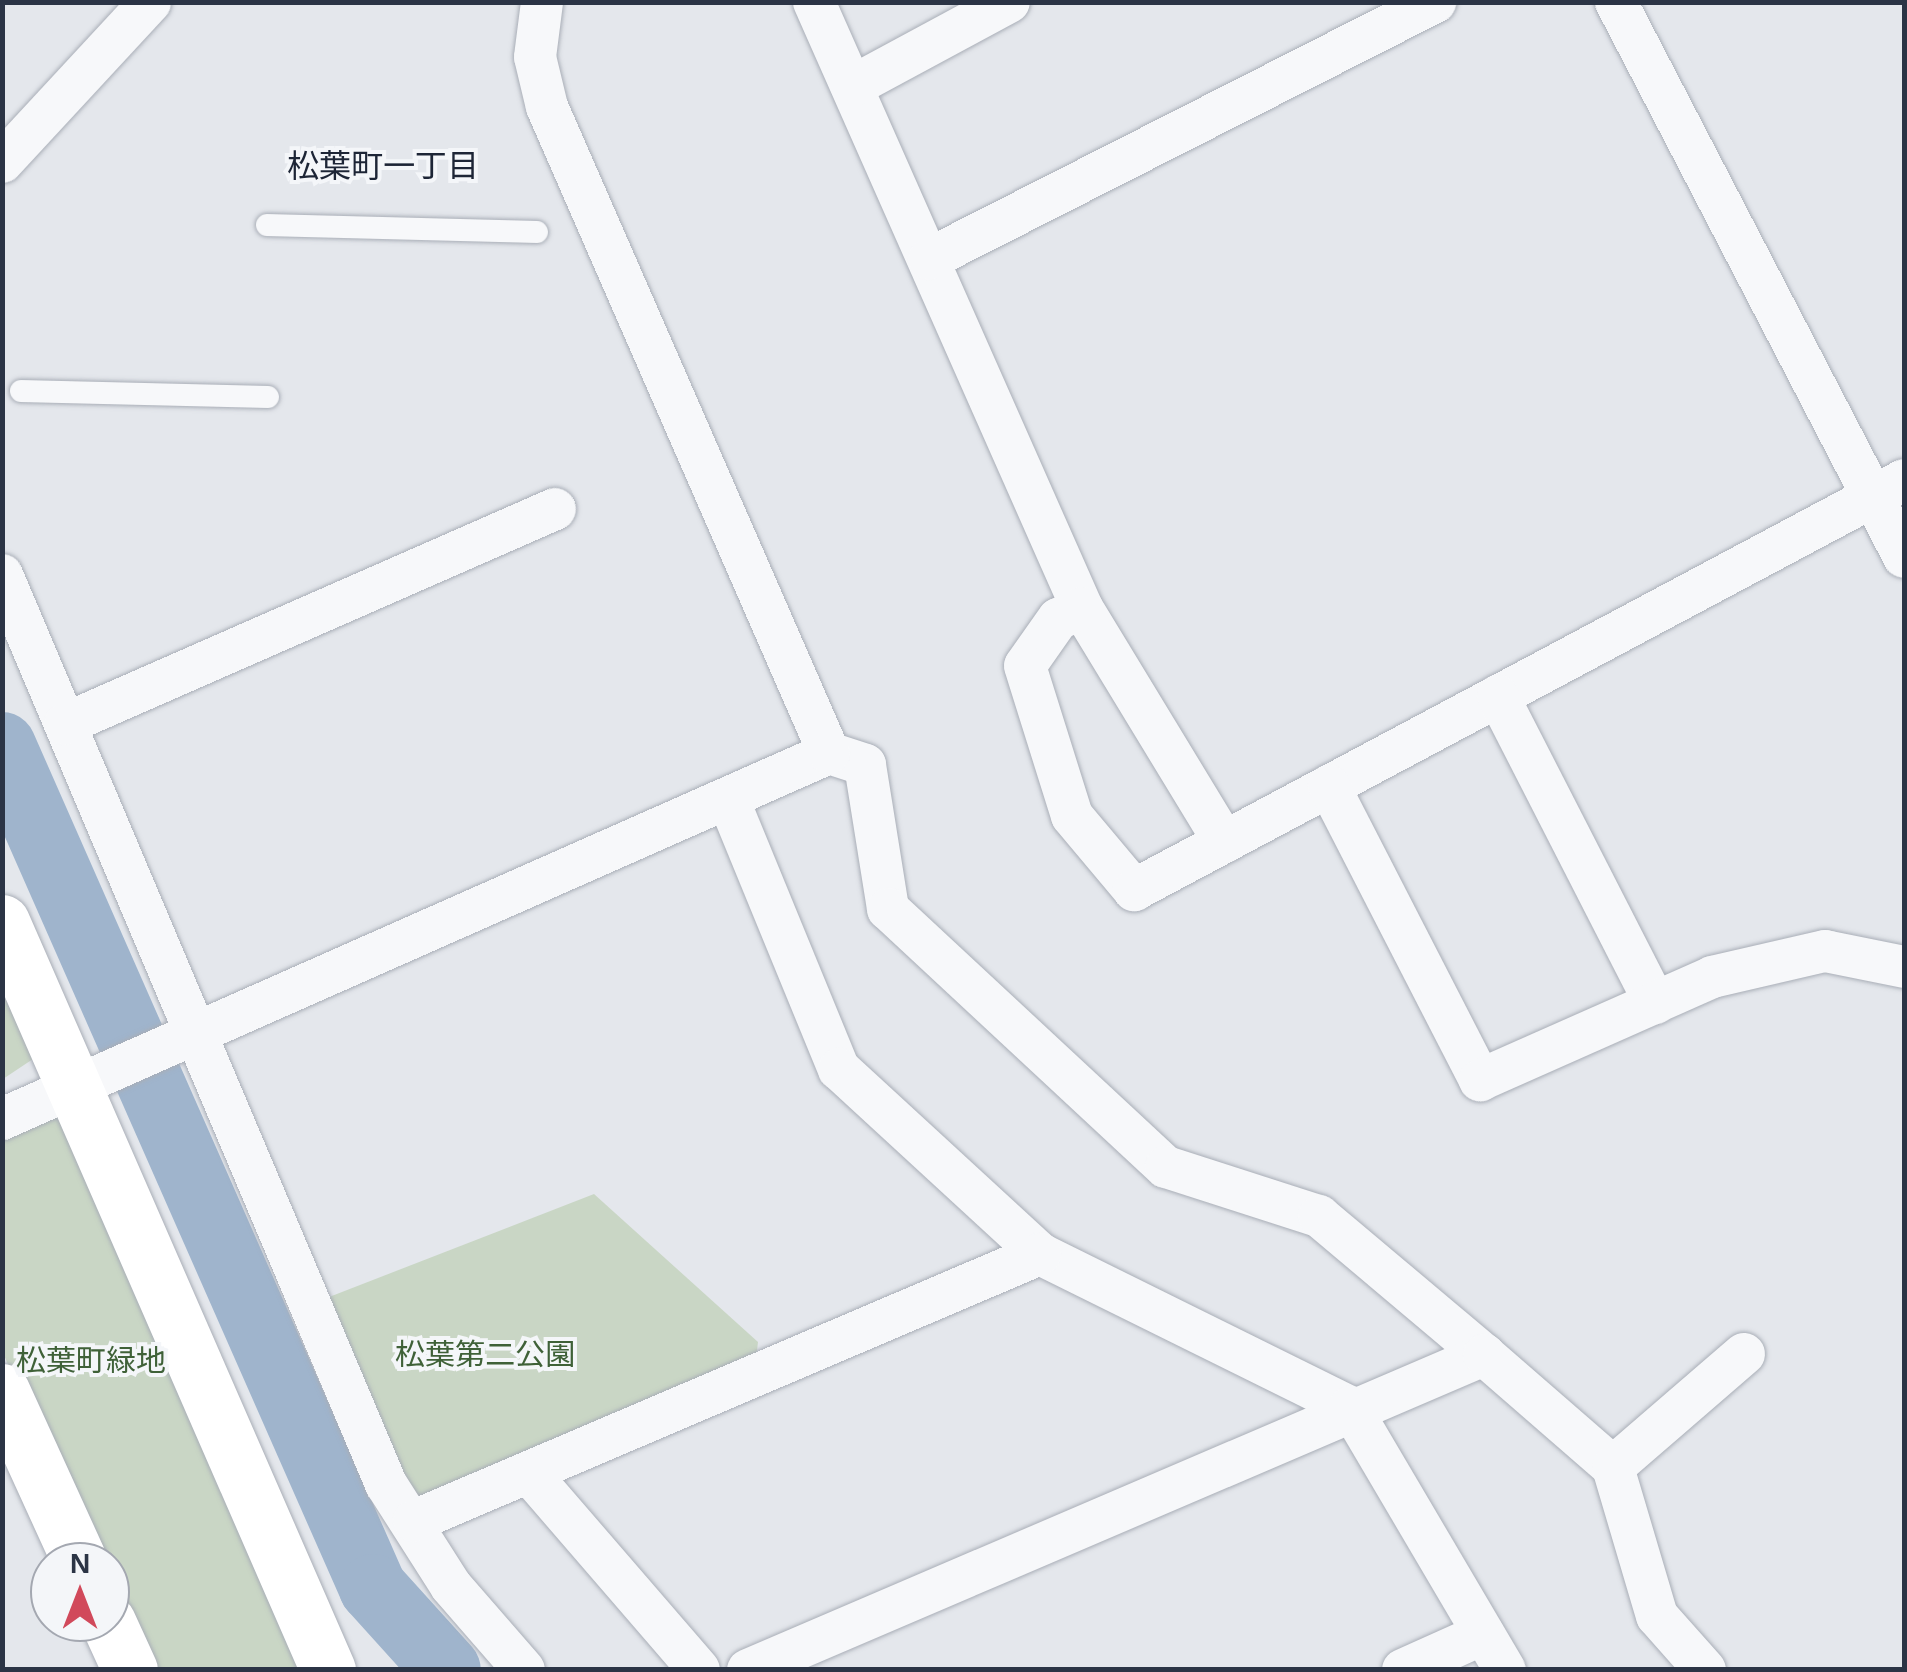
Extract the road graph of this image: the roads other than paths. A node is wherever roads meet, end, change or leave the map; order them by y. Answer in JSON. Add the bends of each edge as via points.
{"nodes":[{"id":1,"x":150,"y":2,"type":"edge"},
{"id":2,"x":542,"y":2,"type":"edge"},
{"id":3,"x":814,"y":2,"type":"edge"},
{"id":4,"x":1009,"y":2,"type":"edge"},
{"id":5,"x":1435,"y":2,"type":"edge"},
{"id":6,"x":1616,"y":2,"type":"edge"},
{"id":7,"x":852,"y":86,"type":"junction"},
{"id":8,"x":2,"y":162,"type":"edge"},
{"id":9,"x":267,"y":225,"type":"dead end"},
{"id":10,"x":537,"y":232,"type":"dead end"},
{"id":11,"x":929,"y":259,"type":"junction"},
{"id":12,"x":21,"y":391,"type":"dead end"},
{"id":13,"x":268,"y":397,"type":"dead end"},
{"id":14,"x":1889,"y":488,"type":"edge"},
{"id":15,"x":555,"y":508,"type":"dead end"},
{"id":16,"x":1904,"y":556,"type":"edge"},
{"id":17,"x":2,"y":576,"type":"edge"},
{"id":18,"x":1082,"y":608,"type":"junction"},
{"id":19,"x":1498,"y":696,"type":"junction"},
{"id":20,"x":65,"y":724,"type":"junction"},
{"id":21,"x":829,"y":753,"type":"junction"},
{"id":22,"x":1330,"y":786,"type":"junction"},
{"id":23,"x":728,"y":800,"type":"junction"},
{"id":24,"x":1224,"y":842,"type":"junction"},
{"id":25,"x":2,"y":922,"type":"edge"},
{"id":26,"x":1904,"y":967,"type":"edge"},
{"id":27,"x":1655,"y":1003,"type":"junction"},
{"id":28,"x":186,"y":1040,"type":"junction"},
{"id":29,"x":91,"y":1081,"type":"junction"},
{"id":30,"x":2,"y":1119,"type":"edge"},
{"id":31,"x":1040,"y":1254,"type":"junction"},
{"id":32,"x":1744,"y":1354,"type":"dead end"},
{"id":33,"x":1484,"y":1355,"type":"junction"},
{"id":34,"x":2,"y":1392,"type":"edge"},
{"id":35,"x":1350,"y":1407,"type":"junction"},
{"id":36,"x":1613,"y":1467,"type":"junction"},
{"id":37,"x":529,"y":1474,"type":"junction"},
{"id":38,"x":414,"y":1522,"type":"junction"},
{"id":39,"x":71,"y":1542,"type":"edge"},
{"id":40,"x":117,"y":1642,"type":"edge"},
{"id":41,"x":1494,"y":1652,"type":"edge"},
{"id":42,"x":130,"y":1670,"type":"edge"},
{"id":43,"x":328,"y":1670,"type":"edge"},
{"id":44,"x":524,"y":1670,"type":"edge"},
{"id":45,"x":699,"y":1670,"type":"edge"},
{"id":46,"x":748,"y":1670,"type":"edge"},
{"id":47,"x":1403,"y":1670,"type":"edge"},
{"id":48,"x":1706,"y":1670,"type":"edge"}],
"edges":[{"from":1,"to":8,"type":"street"},
{"from":2,"to":21,"type":"street","via":[[535,58],[547,107]]},
{"from":3,"to":7,"type":"street"},
{"from":4,"to":7,"type":"street"},
{"from":5,"to":11,"type":"street"},
{"from":6,"to":14,"type":"street"},
{"from":7,"to":11,"type":"street"},
{"from":9,"to":10,"type":"lane"},
{"from":11,"to":18,"type":"street"},
{"from":12,"to":13,"type":"lane"},
{"from":14,"to":16,"type":"street"},
{"from":14,"to":19,"type":"street"},
{"from":15,"to":20,"type":"street"},
{"from":17,"to":20,"type":"street"},
{"from":18,"to":24,"type":"street"},
{"from":18,"to":24,"type":"street","via":[[1058,619],[1025,666],[1072,816],[1134,890]]},
{"from":19,"to":22,"type":"street"},
{"from":19,"to":27,"type":"street"},
{"from":20,"to":28,"type":"street"},
{"from":21,"to":23,"type":"street"},
{"from":21,"to":33,"type":"street","via":[[865,765],[888,909],[1166,1167],[1319,1216]]},
{"from":22,"to":24,"type":"street"},
{"from":22,"to":27,"type":"street","via":[[1480,1080]]},
{"from":23,"to":28,"type":"street"},
{"from":23,"to":31,"type":"street","via":[[839,1069]]},
{"from":25,"to":29,"type":"street"},
{"from":26,"to":27,"type":"street","via":[[1824,951],[1712,977]]},
{"from":28,"to":29,"type":"street"},
{"from":28,"to":38,"type":"street","via":[[386,1484]]},
{"from":29,"to":30,"type":"street"},
{"from":29,"to":43,"type":"street"},
{"from":31,"to":35,"type":"street"},
{"from":31,"to":37,"type":"street"},
{"from":32,"to":36,"type":"street"},
{"from":33,"to":35,"type":"street"},
{"from":33,"to":36,"type":"street"},
{"from":34,"to":39,"type":"street"},
{"from":35,"to":41,"type":"street"},
{"from":35,"to":46,"type":"street"},
{"from":36,"to":48,"type":"street","via":[[1657,1616]]},
{"from":37,"to":38,"type":"street"},
{"from":37,"to":45,"type":"street"},
{"from":38,"to":44,"type":"street","via":[[452,1586]]},
{"from":40,"to":42,"type":"street"},
{"from":41,"to":47,"type":"street"}]}
